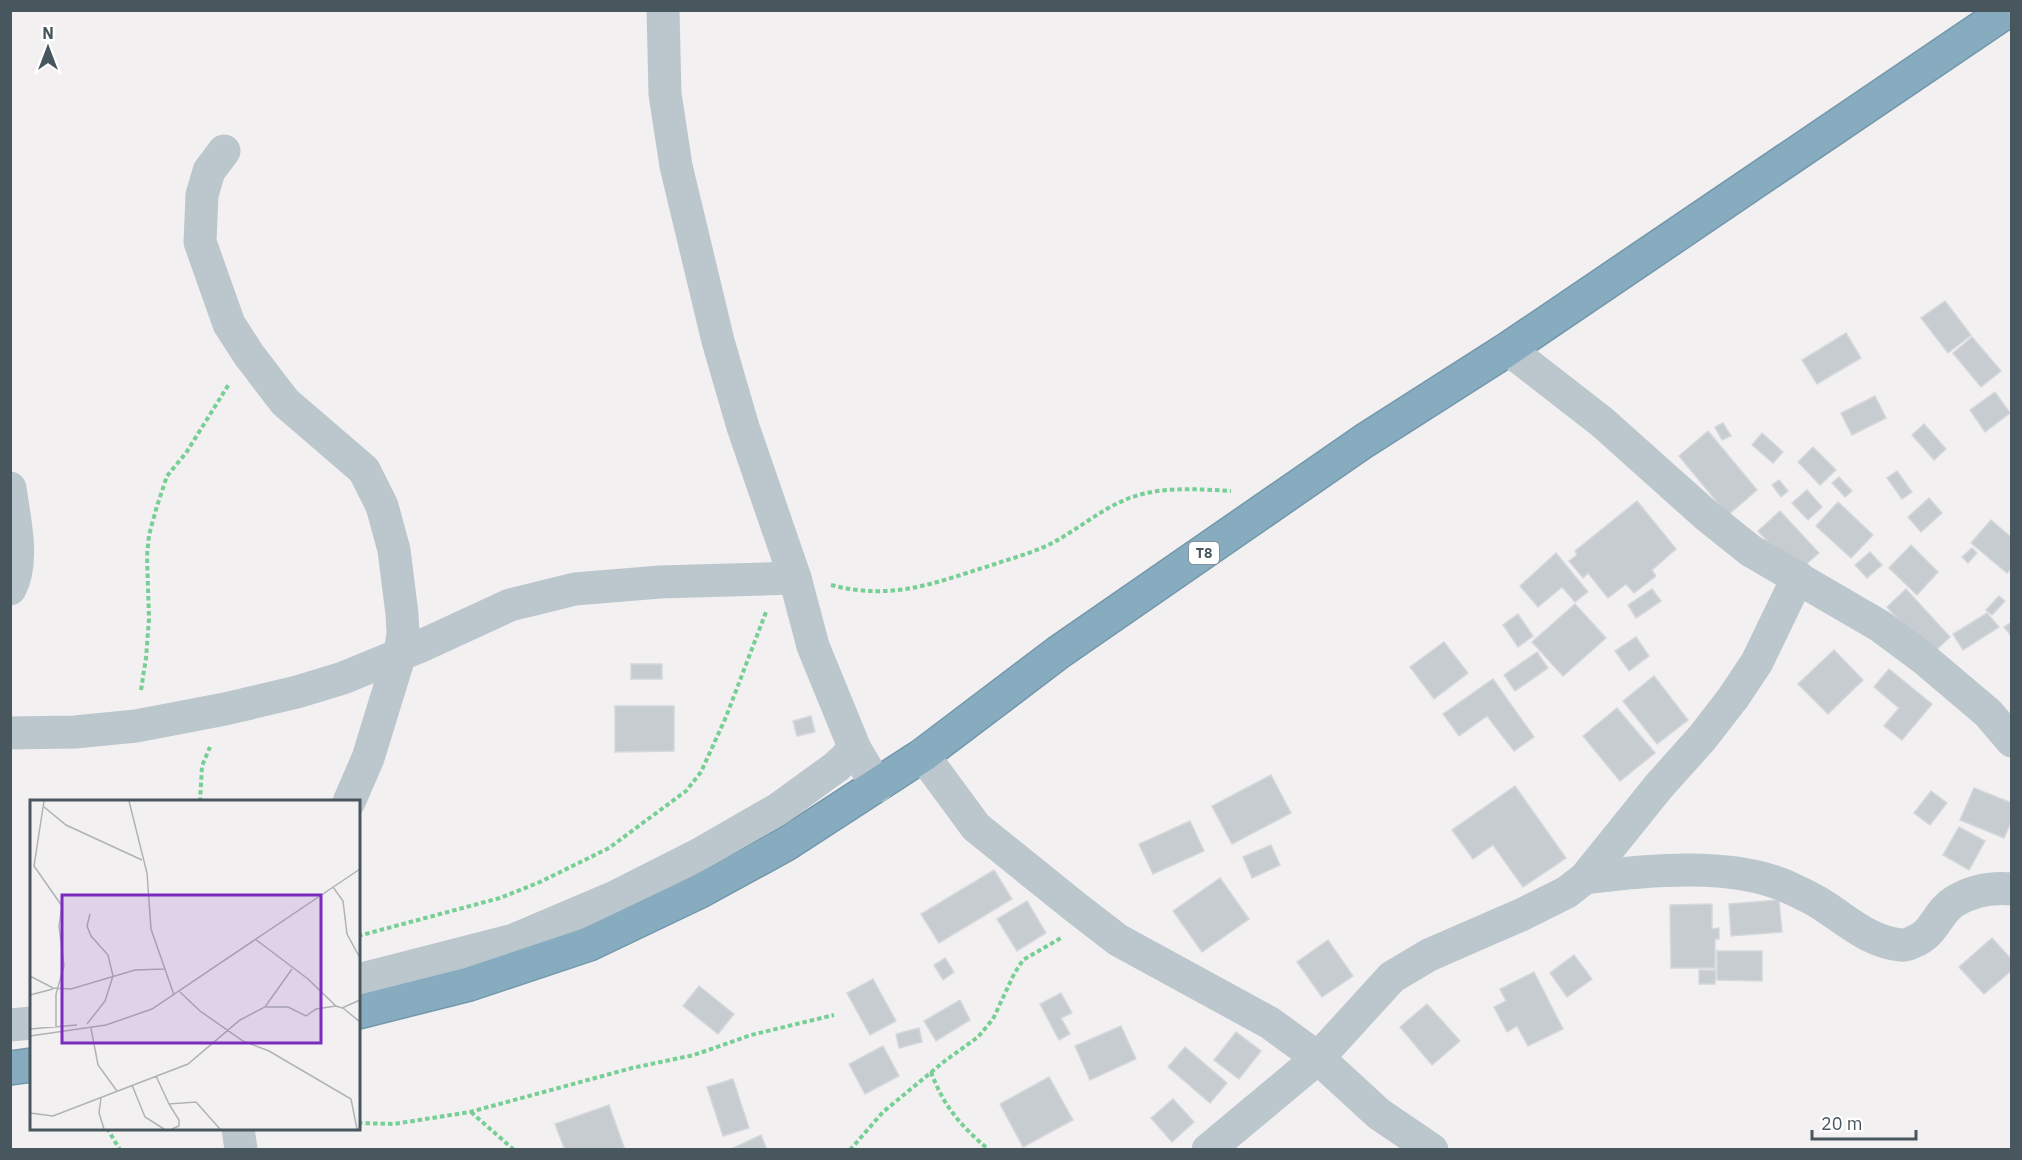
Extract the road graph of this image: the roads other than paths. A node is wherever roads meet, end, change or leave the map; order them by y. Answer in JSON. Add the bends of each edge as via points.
{"nodes":[{"id":1,"x":663,"y":10,"type":"edge"},
{"id":2,"x":2008,"y":10,"type":"edge"},
{"id":3,"x":224,"y":151,"type":"dead end"},
{"id":4,"x":1508,"y":349,"type":"junction"},
{"id":5,"x":10,"y":488,"type":"edge"},
{"id":6,"x":1798,"y":577,"type":"junction"},
{"id":7,"x":786,"y":578,"type":"junction"},
{"id":8,"x":10,"y":589,"type":"edge"},
{"id":9,"x":400,"y":654,"type":"junction"},
{"id":10,"x":10,"y":733,"type":"edge"},
{"id":11,"x":2012,"y":741,"type":"edge"},
{"id":12,"x":855,"y":749,"type":"junction"},
{"id":13,"x":923,"y":755,"type":"junction"},
{"id":14,"x":877,"y":786,"type":"junction"},
{"id":15,"x":349,"y":800,"type":"edge"},
{"id":16,"x":1585,"y":878,"type":"junction"},
{"id":17,"x":2012,"y":888,"type":"edge"},
{"id":18,"x":360,"y":979,"type":"edge"},
{"id":19,"x":360,"y":1011,"type":"edge"},
{"id":20,"x":30,"y":1023,"type":"edge"},
{"id":21,"x":10,"y":1025,"type":"edge"},
{"id":22,"x":1318,"y":1058,"type":"junction"},
{"id":23,"x":30,"y":1065,"type":"edge"},
{"id":24,"x":10,"y":1068,"type":"edge"},
{"id":25,"x":238,"y":1130,"type":"edge"},
{"id":26,"x":241,"y":1149,"type":"edge"},
{"id":27,"x":1208,"y":1149,"type":"edge"},
{"id":28,"x":1432,"y":1149,"type":"edge"}],
"edges":[{"from":1,"to":7,"type":"street","via":[[665,94],[676,166],[699,265]]},
{"from":2,"to":4,"type":"highway","number":"T8"},
{"from":3,"to":9,"type":"street","via":[[208,171],[202,195],[200,242],[229,324],[249,356],[285,402],[364,470],[382,506],[394,550],[400,599]]},
{"from":4,"to":6,"type":"street","via":[[1602,422],[1751,551]]},
{"from":4,"to":13,"type":"highway","number":"T8","via":[[1364,441],[1059,652]]},
{"from":5,"to":8,"type":"street","via":[[18,560]]},
{"from":6,"to":11,"type":"street","via":[[1880,626],[1923,658],[1988,713]]},
{"from":6,"to":16,"type":"street","via":[[1757,662],[1733,698]]},
{"from":7,"to":9,"type":"street","via":[[575,589],[510,605]]},
{"from":7,"to":12,"type":"street"},
{"from":9,"to":10,"type":"street","via":[[343,678],[225,709],[136,726]]},
{"from":9,"to":15,"type":"street","via":[[368,758]]},
{"from":12,"to":14,"type":"street"},
{"from":12,"to":18,"type":"street","via":[[828,774],[778,809],[615,897],[514,940]]},
{"from":13,"to":14,"type":"highway","number":"T8"},
{"from":13,"to":22,"type":"street","via":[[976,826],[1091,919],[1128,945],[1270,1023]]},
{"from":14,"to":19,"type":"highway","number":"T8","via":[[786,844],[589,944],[469,984]]},
{"from":16,"to":17,"type":"street","via":[[1642,870],[1760,876],[1790,887],[1858,930],[1903,946],[1924,938],[1953,902],[1980,890]]},
{"from":16,"to":22,"type":"street","via":[[1567,892],[1429,955],[1392,977]]},
{"from":20,"to":21,"type":"street"},
{"from":22,"to":27,"type":"street"},
{"from":22,"to":28,"type":"street","via":[[1379,1114]]},
{"from":23,"to":24,"type":"highway"},
{"from":25,"to":26,"type":"street"}]}
